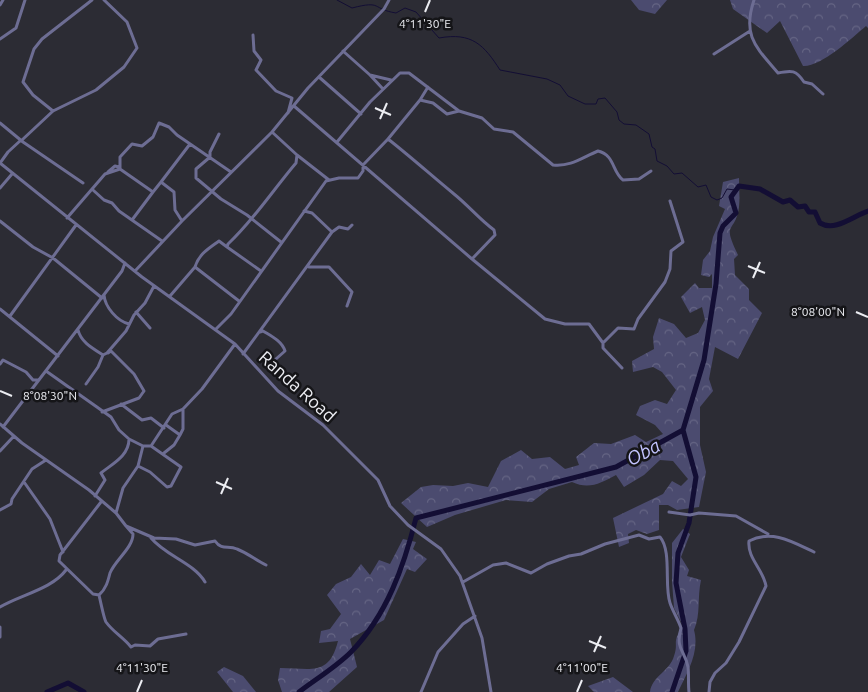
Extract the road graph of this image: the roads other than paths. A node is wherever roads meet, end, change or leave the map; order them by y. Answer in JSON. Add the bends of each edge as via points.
{"nodes":[{"id":1,"x":3,"y":0,"type":"edge"},
{"id":2,"x":26,"y":0,"type":"edge"},
{"id":3,"x":92,"y":0,"type":"edge"},
{"id":4,"x":104,"y":0,"type":"edge"},
{"id":5,"x":389,"y":0,"type":"edge"},
{"id":6,"x":754,"y":0,"type":"edge"},
{"id":7,"x":0,"y":5,"type":"edge"},
{"id":8,"x":750,"y":31,"type":"junction"},
{"id":9,"x":253,"y":35,"type":"dead end"},
{"id":10,"x":0,"y":39,"type":"edge"},
{"id":11,"x":343,"y":51,"type":"junction"},
{"id":12,"x":714,"y":54,"type":"dead end"},
{"id":13,"x":370,"y":75,"type":"junction"},
{"id":14,"x":319,"y":77,"type":"junction"},
{"id":15,"x":392,"y":80,"type":"junction"},
{"id":16,"x":428,"y":87,"type":"junction"},
{"id":17,"x":384,"y":90,"type":"junction"},
{"id":18,"x":823,"y":94,"type":"dead end"},
{"id":19,"x":420,"y":100,"type":"junction"},
{"id":20,"x":294,"y":106,"type":"junction"},
{"id":21,"x":53,"y":111,"type":"junction"},
{"id":22,"x":459,"y":111,"type":"junction"},
{"id":23,"x":288,"y":113,"type":"junction"},
{"id":24,"x":361,"y":114,"type":"junction"},
{"id":25,"x":0,"y":123,"type":"edge"},
{"id":26,"x":272,"y":132,"type":"junction"},
{"id":27,"x":219,"y":134,"type":"dead end"},
{"id":28,"x":388,"y":139,"type":"junction"},
{"id":29,"x":21,"y":140,"type":"junction"},
{"id":30,"x":337,"y":142,"type":"junction"},
{"id":31,"x":190,"y":144,"type":"junction"},
{"id":32,"x":297,"y":155,"type":"junction"},
{"id":33,"x":210,"y":157,"type":"junction"},
{"id":34,"x":0,"y":164,"type":"edge"},
{"id":35,"x":363,"y":165,"type":"junction"},
{"id":36,"x":120,"y":168,"type":"junction"},
{"id":37,"x":652,"y":171,"type":"dead end"},
{"id":38,"x":231,"y":172,"type":"junction"},
{"id":39,"x":12,"y":174,"type":"junction"},
{"id":40,"x":329,"y":180,"type":"junction"},
{"id":41,"x":83,"y":182,"type":"dead end"},
{"id":42,"x":161,"y":182,"type":"junction"},
{"id":43,"x":0,"y":188,"type":"edge"},
{"id":44,"x":93,"y":190,"type":"junction"},
{"id":45,"x":212,"y":191,"type":"junction"},
{"id":46,"x":153,"y":192,"type":"junction"},
{"id":47,"x":670,"y":201,"type":"dead end"},
{"id":48,"x":304,"y":211,"type":"junction"},
{"id":49,"x":66,"y":218,"type":"junction"},
{"id":50,"x":252,"y":219,"type":"junction"},
{"id":51,"x":132,"y":220,"type":"junction"},
{"id":52,"x":0,"y":221,"type":"edge"},
{"id":53,"x":182,"y":221,"type":"junction"},
{"id":54,"x":352,"y":224,"type":"dead end"},
{"id":55,"x":76,"y":225,"type":"junction"},
{"id":56,"x":332,"y":232,"type":"junction"},
{"id":57,"x":162,"y":241,"type":"junction"},
{"id":58,"x":282,"y":242,"type":"junction"},
{"id":59,"x":227,"y":247,"type":"junction"},
{"id":60,"x":53,"y":258,"type":"junction"},
{"id":61,"x":472,"y":259,"type":"junction"},
{"id":62,"x":125,"y":263,"type":"junction"},
{"id":63,"x":195,"y":267,"type":"junction"},
{"id":64,"x":309,"y":267,"type":"junction"},
{"id":65,"x":135,"y":271,"type":"junction"},
{"id":66,"x":261,"y":271,"type":"junction"},
{"id":67,"x":154,"y":286,"type":"junction"},
{"id":68,"x":103,"y":296,"type":"junction"},
{"id":69,"x":170,"y":296,"type":"junction"},
{"id":70,"x":239,"y":301,"type":"junction"},
{"id":71,"x":347,"y":306,"type":"dead end"},
{"id":72,"x":0,"y":309,"type":"edge"},
{"id":73,"x":136,"y":312,"type":"junction"},
{"id":74,"x":10,"y":316,"type":"junction"},
{"id":75,"x":129,"y":324,"type":"junction"},
{"id":76,"x":150,"y":328,"type":"dead end"},
{"id":77,"x":216,"y":329,"type":"junction"},
{"id":78,"x":78,"y":330,"type":"junction"},
{"id":79,"x":259,"y":332,"type":"junction"},
{"id":80,"x":603,"y":343,"type":"junction"},
{"id":81,"x":235,"y":344,"type":"junction"},
{"id":82,"x":105,"y":354,"type":"junction"},
{"id":83,"x":243,"y":354,"type":"junction"},
{"id":84,"x":58,"y":356,"type":"junction"},
{"id":85,"x":2,"y":358,"type":"edge"},
{"id":86,"x":0,"y":364,"type":"edge"},
{"id":87,"x":268,"y":366,"type":"dead end"},
{"id":88,"x":622,"y":368,"type":"dead end"},
{"id":89,"x":46,"y":371,"type":"junction"},
{"id":90,"x":39,"y":380,"type":"junction"},
{"id":91,"x":86,"y":384,"type":"dead end"},
{"id":92,"x":120,"y":404,"type":"junction"},
{"id":93,"x":183,"y":408,"type":"junction"},
{"id":94,"x":102,"y":412,"type":"junction"},
{"id":95,"x":2,"y":426,"type":"edge"},
{"id":96,"x":165,"y":426,"type":"junction"},
{"id":97,"x":180,"y":435,"type":"junction"},
{"id":98,"x":14,"y":436,"type":"junction"},
{"id":99,"x":129,"y":439,"type":"junction"},
{"id":100,"x":143,"y":446,"type":"junction"},
{"id":101,"x":151,"y":446,"type":"junction"},
{"id":102,"x":0,"y":451,"type":"edge"},
{"id":103,"x":164,"y":453,"type":"junction"},
{"id":104,"x":46,"y":459,"type":"junction"},
{"id":105,"x":138,"y":466,"type":"junction"},
{"id":106,"x":24,"y":482,"type":"junction"},
{"id":107,"x":95,"y":496,"type":"junction"},
{"id":108,"x":102,"y":502,"type":"junction"},
{"id":109,"x":0,"y":510,"type":"edge"},
{"id":110,"x":669,"y":512,"type":"dead end"},
{"id":111,"x":116,"y":513,"type":"junction"},
{"id":112,"x":126,"y":526,"type":"junction"},
{"id":113,"x":771,"y":536,"type":"junction"},
{"id":114,"x":150,"y":537,"type":"junction"},
{"id":115,"x":62,"y":552,"type":"junction"},
{"id":116,"x":814,"y":552,"type":"dead end"},
{"id":117,"x":266,"y":565,"type":"dead end"},
{"id":118,"x":66,"y":570,"type":"junction"},
{"id":119,"x":205,"y":582,"type":"dead end"},
{"id":120,"x":463,"y":582,"type":"junction"},
{"id":121,"x":99,"y":595,"type":"junction"},
{"id":122,"x":0,"y":607,"type":"edge"},
{"id":123,"x":475,"y":616,"type":"junction"},
{"id":124,"x":0,"y":627,"type":"edge"},
{"id":125,"x":186,"y":634,"type":"dead end"},
{"id":126,"x":0,"y":637,"type":"edge"},
{"id":127,"x":421,"y":692,"type":"edge"},
{"id":128,"x":491,"y":692,"type":"edge"},
{"id":129,"x":689,"y":692,"type":"edge"},
{"id":130,"x":709,"y":692,"type":"edge"}],
"edges":[{"from":1,"to":7,"type":"street"},
{"from":2,"to":10,"type":"street","via":[[16,28]]},
{"from":3,"to":21,"type":"street","via":[[34,49],[23,82]]},
{"from":4,"to":21,"type":"street","via":[[127,22],[137,48],[124,67],[96,90]]},
{"from":5,"to":11,"type":"street"},
{"from":6,"to":8,"type":"street","via":[[748,18]]},
{"from":8,"to":12,"type":"street"},
{"from":8,"to":18,"type":"street","via":[[758,50],[778,73],[796,72],[804,82],[812,84]]},
{"from":9,"to":23,"type":"street","via":[[254,51],[261,60],[256,70],[276,91],[292,98]]},
{"from":11,"to":13,"type":"street"},
{"from":11,"to":14,"type":"street"},
{"from":13,"to":15,"type":"street"},
{"from":13,"to":17,"type":"street"},
{"from":14,"to":20,"type":"street"},
{"from":14,"to":24,"type":"street"},
{"from":15,"to":16,"type":"street","via":[[397,74],[409,73]]},
{"from":15,"to":17,"type":"street"},
{"from":16,"to":19,"type":"street"},
{"from":16,"to":22,"type":"street"},
{"from":17,"to":24,"type":"street"},
{"from":19,"to":22,"type":"street","via":[[433,103],[447,114]]},
{"from":19,"to":28,"type":"street"},
{"from":20,"to":23,"type":"street"},
{"from":20,"to":30,"type":"street"},
{"from":21,"to":29,"type":"street"},
{"from":22,"to":37,"type":"street","via":[[482,118],[494,129],[513,132],[553,165],[576,162],[598,151],[607,155],[623,180],[639,179]]},
{"from":23,"to":26,"type":"street"},
{"from":24,"to":30,"type":"street"},
{"from":25,"to":29,"type":"street"},
{"from":26,"to":32,"type":"street"},
{"from":26,"to":38,"type":"street"},
{"from":27,"to":33,"type":"street"},
{"from":28,"to":35,"type":"street"},
{"from":28,"to":61,"type":"street","via":[[494,230],[495,235]]},
{"from":29,"to":34,"type":"street"},
{"from":29,"to":41,"type":"street"},
{"from":30,"to":35,"type":"street"},
{"from":31,"to":33,"type":"street"},
{"from":31,"to":36,"type":"street","via":[[159,123],[148,143],[142,146],[135,143],[121,155]]},
{"from":31,"to":42,"type":"street"},
{"from":32,"to":40,"type":"street"},
{"from":32,"to":50,"type":"street","via":[[296,162]]},
{"from":33,"to":38,"type":"street"},
{"from":33,"to":45,"type":"street","via":[[197,167],[196,178]]},
{"from":34,"to":39,"type":"street","name":"Randa Road"},
{"from":35,"to":40,"type":"street","via":[[363,172],[354,180]]},
{"from":35,"to":61,"type":"street"},
{"from":36,"to":44,"type":"street","via":[[108,172]]},
{"from":36,"to":46,"type":"street"},
{"from":38,"to":45,"type":"street"},
{"from":39,"to":43,"type":"street"},
{"from":39,"to":49,"type":"street","name":"Randa Road"},
{"from":40,"to":48,"type":"street"},
{"from":42,"to":46,"type":"street"},
{"from":42,"to":53,"type":"street","via":[[174,192],[175,210]]},
{"from":44,"to":49,"type":"street"},
{"from":44,"to":51,"type":"street"},
{"from":45,"to":50,"type":"street"},
{"from":45,"to":53,"type":"street"},
{"from":46,"to":51,"type":"street"},
{"from":47,"to":80,"type":"street","via":[[683,242],[671,251],[665,282],[634,329],[618,328]]},
{"from":48,"to":56,"type":"street","via":[[312,213]]},
{"from":48,"to":58,"type":"street"},
{"from":49,"to":55,"type":"street","name":"Randa Road"},
{"from":50,"to":58,"type":"street"},
{"from":50,"to":59,"type":"street"},
{"from":51,"to":57,"type":"street"},
{"from":52,"to":60,"type":"street"},
{"from":53,"to":57,"type":"street"},
{"from":54,"to":56,"type":"street","via":[[348,229],[339,227]]},
{"from":55,"to":60,"type":"street"},
{"from":55,"to":62,"type":"street","name":"Randa Road"},
{"from":56,"to":64,"type":"street"},
{"from":57,"to":65,"type":"street"},
{"from":58,"to":66,"type":"street"},
{"from":59,"to":63,"type":"street","via":[[219,241],[201,255]]},
{"from":59,"to":66,"type":"street"},
{"from":60,"to":68,"type":"street"},
{"from":60,"to":74,"type":"street"},
{"from":61,"to":80,"type":"street","via":[[545,319],[565,324],[588,324]]},
{"from":62,"to":65,"type":"street","name":"Randa Road"},
{"from":62,"to":68,"type":"street"},
{"from":63,"to":69,"type":"street"},
{"from":63,"to":70,"type":"street"},
{"from":64,"to":71,"type":"street","via":[[332,269],[352,292]]},
{"from":64,"to":79,"type":"street"},
{"from":65,"to":67,"type":"street","name":"Randa Road"},
{"from":66,"to":70,"type":"street"},
{"from":67,"to":69,"type":"street","name":"Randa Road"},
{"from":67,"to":73,"type":"street"},
{"from":68,"to":75,"type":"street","via":[[107,307]]},
{"from":68,"to":78,"type":"street"},
{"from":69,"to":77,"type":"street","name":"Randa Road"},
{"from":70,"to":77,"type":"street"},
{"from":72,"to":74,"type":"street"},
{"from":73,"to":75,"type":"street"},
{"from":73,"to":76,"type":"street"},
{"from":74,"to":84,"type":"street"},
{"from":75,"to":82,"type":"street"},
{"from":77,"to":81,"type":"street","name":"Randa Road"},
{"from":78,"to":82,"type":"street","via":[[83,340]]},
{"from":78,"to":84,"type":"street"},
{"from":79,"to":83,"type":"street"},
{"from":79,"to":87,"type":"street","via":[[274,337],[284,346],[285,351]]},
{"from":80,"to":88,"type":"street","via":[[605,354]]},
{"from":81,"to":83,"type":"street","name":"Randa Road"},
{"from":81,"to":93,"type":"street","via":[[205,386]]},
{"from":82,"to":91,"type":"street"},
{"from":82,"to":92,"type":"street","via":[[111,351],[134,374],[144,391],[139,398]]},
{"from":83,"to":120,"type":"street","name":"Randa Road","via":[[278,391],[323,425],[378,480],[390,506],[408,526],[441,549]]},
{"from":84,"to":89,"type":"street"},
{"from":85,"to":86,"type":"street"},
{"from":85,"to":90,"type":"street","via":[[33,380]]},
{"from":89,"to":90,"type":"street"},
{"from":89,"to":94,"type":"street"},
{"from":90,"to":95,"type":"street"},
{"from":92,"to":94,"type":"street"},
{"from":92,"to":96,"type":"street","via":[[142,420],[151,418]]},
{"from":93,"to":96,"type":"street","via":[[172,414]]},
{"from":93,"to":97,"type":"street"},
{"from":94,"to":99,"type":"street","via":[[111,417]]},
{"from":95,"to":98,"type":"street"},
{"from":96,"to":97,"type":"street"},
{"from":96,"to":101,"type":"street"},
{"from":97,"to":103,"type":"street"},
{"from":98,"to":102,"type":"street"},
{"from":98,"to":104,"type":"street"},
{"from":99,"to":100,"type":"street"},
{"from":99,"to":107,"type":"street","via":[[128,447],[118,460],[102,473],[105,480]]},
{"from":100,"to":101,"type":"street"},
{"from":100,"to":105,"type":"street"},
{"from":101,"to":103,"type":"street"},
{"from":103,"to":105,"type":"street","via":[[180,467],[171,486],[167,487]]},
{"from":104,"to":106,"type":"street","via":[[32,469]]},
{"from":104,"to":107,"type":"street"},
{"from":105,"to":111,"type":"street","via":[[123,488]]},
{"from":106,"to":109,"type":"street","via":[[11,504]]},
{"from":106,"to":115,"type":"street","via":[[50,519]]},
{"from":107,"to":108,"type":"street"},
{"from":108,"to":111,"type":"street"},
{"from":108,"to":115,"type":"street"},
{"from":110,"to":113,"type":"street","via":[[736,516]]},
{"from":111,"to":112,"type":"street"},
{"from":112,"to":114,"type":"street"},
{"from":112,"to":121,"type":"street","via":[[133,534],[132,541]]},
{"from":113,"to":116,"type":"street","via":[[786,538]]},
{"from":113,"to":130,"type":"street","via":[[763,535],[749,541],[752,559],[762,571],[766,586],[739,642],[710,682]]},
{"from":114,"to":117,"type":"street","via":[[176,539],[199,546],[215,541],[218,546],[236,548]]},
{"from":114,"to":119,"type":"street","via":[[194,569]]},
{"from":115,"to":118,"type":"street","via":[[59,561]]},
{"from":118,"to":121,"type":"street","via":[[93,594]]},
{"from":118,"to":122,"type":"street","via":[[43,586]]},
{"from":120,"to":123,"type":"street","name":"Randa Road"},
{"from":120,"to":129,"type":"street","via":[[493,565],[506,564],[531,573],[569,556],[639,535],[649,539],[660,537],[665,552],[670,603],[682,628],[680,650],[688,666]]},
{"from":121,"to":125,"type":"street","via":[[106,622],[122,635],[130,648],[135,645],[153,646],[158,639]]},
{"from":123,"to":127,"type":"street","via":[[438,652]]},
{"from":123,"to":128,"type":"street","name":"Randa Road"},
{"from":124,"to":126,"type":"street"}]}
